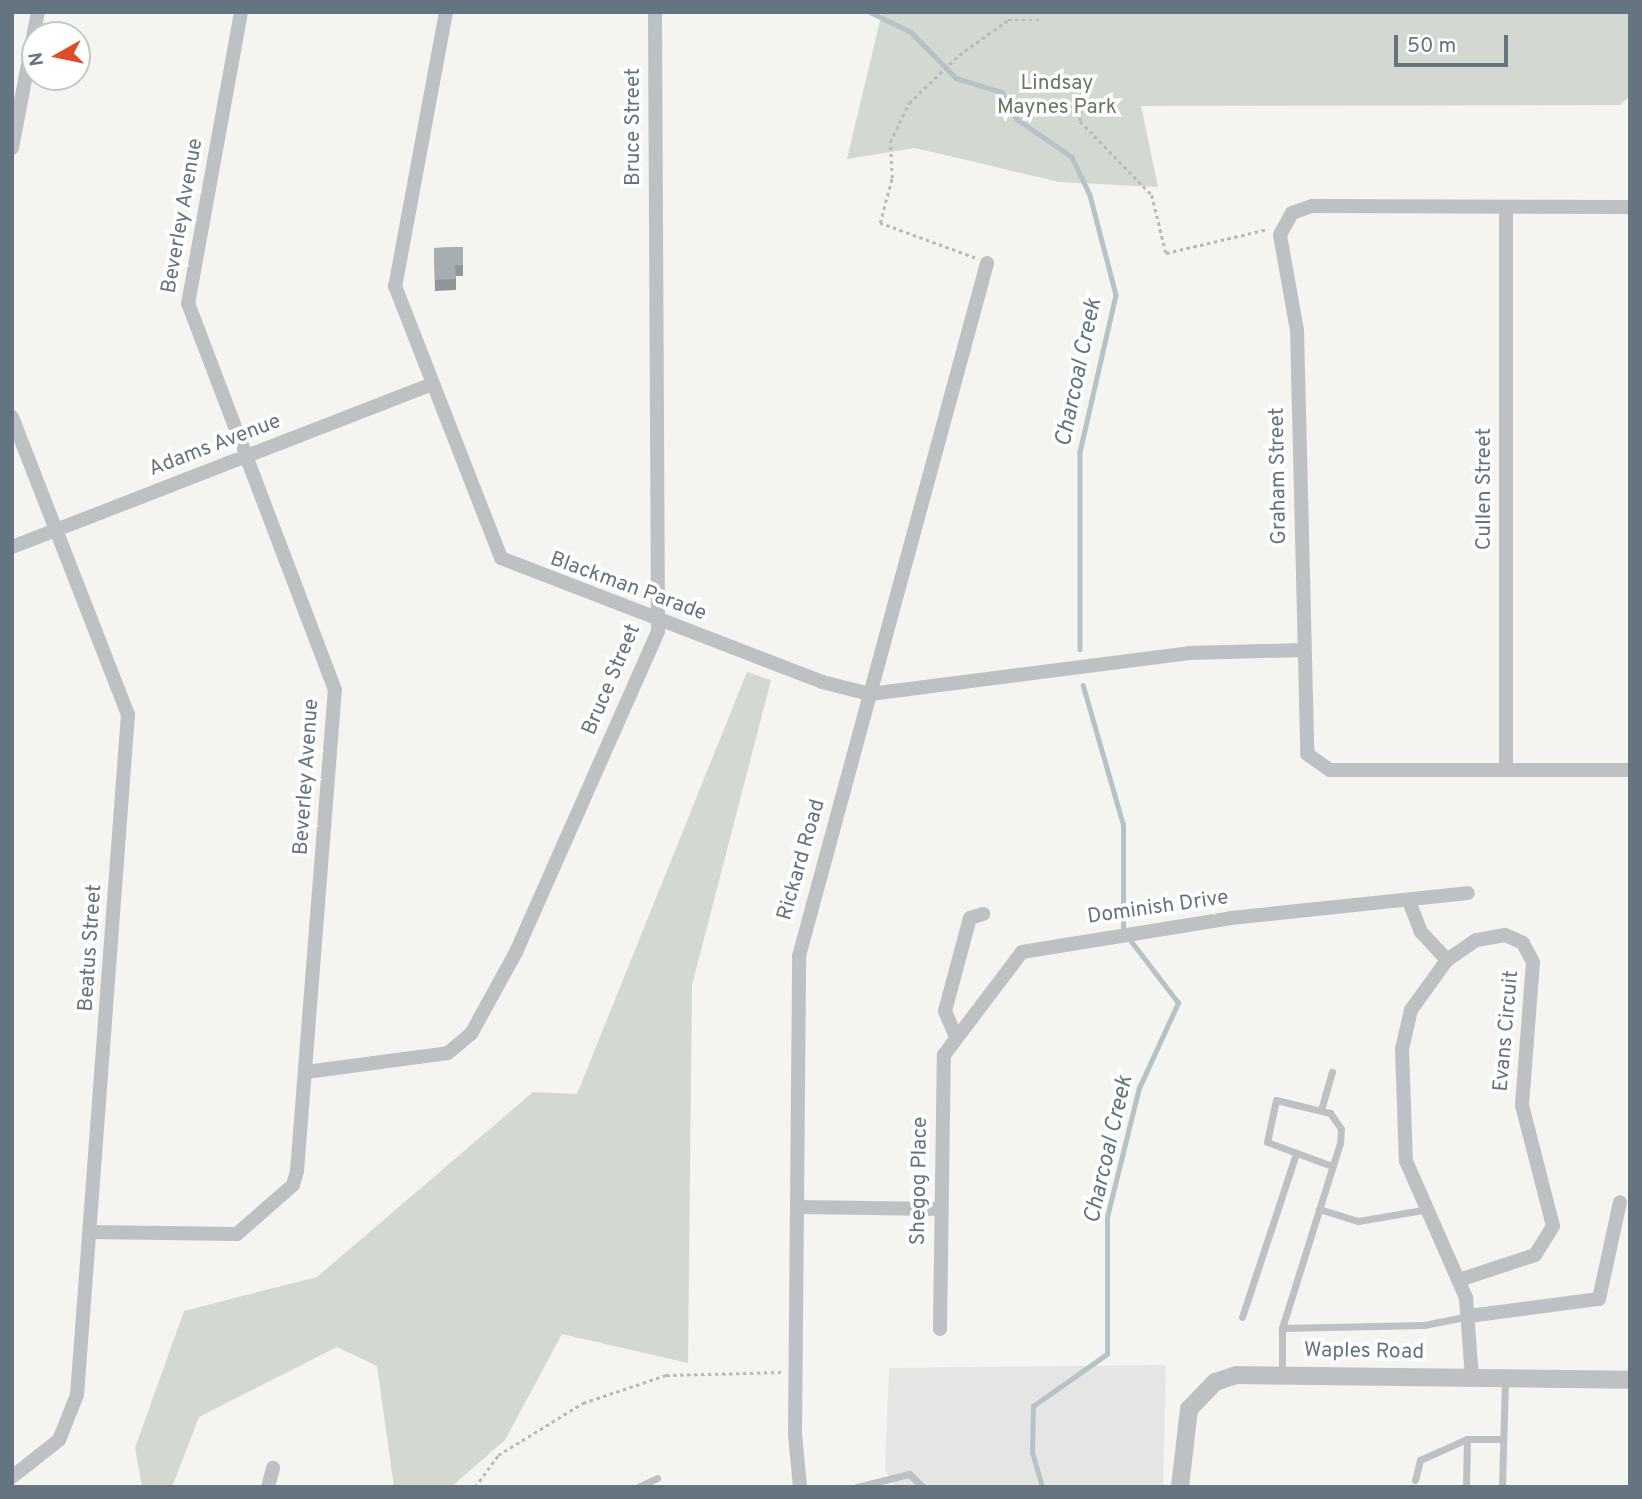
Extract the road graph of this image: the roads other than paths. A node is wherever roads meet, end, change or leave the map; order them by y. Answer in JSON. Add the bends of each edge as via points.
{"nodes":[{"id":1,"x":38,"y":12,"type":"edge"},
{"id":2,"x":241,"y":12,"type":"edge"},
{"id":3,"x":446,"y":12,"type":"edge"},
{"id":4,"x":655,"y":12,"type":"edge"},
{"id":5,"x":12,"y":148,"type":"edge"},
{"id":6,"x":1630,"y":207,"type":"edge"},
{"id":7,"x":1506,"y":208,"type":"junction"},
{"id":8,"x":987,"y":263,"type":"road end"},
{"id":9,"x":433,"y":384,"type":"junction"},
{"id":10,"x":12,"y":417,"type":"edge"},
{"id":11,"x":244,"y":457,"type":"junction"},
{"id":12,"x":56,"y":530,"type":"junction"},
{"id":13,"x":12,"y":547,"type":"edge"},
{"id":14,"x":660,"y":621,"type":"junction"},
{"id":15,"x":1303,"y":650,"type":"junction"},
{"id":16,"x":870,"y":694,"type":"junction"},
{"id":17,"x":1506,"y":769,"type":"junction"},
{"id":18,"x":1630,"y":770,"type":"edge"},
{"id":19,"x":1468,"y":893,"type":"dead end"},
{"id":20,"x":1409,"y":901,"type":"junction"},
{"id":21,"x":983,"y":914,"type":"dead end"},
{"id":22,"x":1447,"y":960,"type":"junction"},
{"id":23,"x":957,"y":1037,"type":"junction"},
{"id":24,"x":306,"y":1072,"type":"junction"},
{"id":25,"x":1332,"y":1072,"type":"dead end"},
{"id":26,"x":1321,"y":1110,"type":"junction"},
{"id":27,"x":1296,"y":1154,"type":"junction"},
{"id":28,"x":1332,"y":1166,"type":"junction"},
{"id":29,"x":1620,"y":1202,"type":"dead end"},
{"id":30,"x":798,"y":1207,"type":"junction"},
{"id":31,"x":940,"y":1209,"type":"junction"},
{"id":32,"x":1319,"y":1209,"type":"junction"},
{"id":33,"x":1423,"y":1210,"type":"junction"},
{"id":34,"x":90,"y":1232,"type":"junction"},
{"id":35,"x":1459,"y":1280,"type":"junction"},
{"id":36,"x":1469,"y":1316,"type":"junction"},
{"id":37,"x":1242,"y":1317,"type":"dead end"},
{"id":38,"x":1282,"y":1328,"type":"junction"},
{"id":39,"x":940,"y":1329,"type":"dead end"},
{"id":40,"x":1282,"y":1374,"type":"junction"},
{"id":41,"x":1472,"y":1377,"type":"junction"},
{"id":42,"x":1505,"y":1377,"type":"junction"},
{"id":43,"x":1630,"y":1380,"type":"edge"},
{"id":44,"x":1467,"y":1439,"type":"junction"},
{"id":45,"x":1503,"y":1439,"type":"junction"},
{"id":46,"x":273,"y":1468,"type":"dead end"},
{"id":47,"x":12,"y":1477,"type":"edge"},
{"id":48,"x":657,"y":1478,"type":"dead end"},
{"id":49,"x":1415,"y":1480,"type":"dead end"},
{"id":50,"x":268,"y":1487,"type":"edge"},
{"id":51,"x":638,"y":1487,"type":"edge"},
{"id":52,"x":800,"y":1487,"type":"edge"},
{"id":53,"x":858,"y":1487,"type":"edge"},
{"id":54,"x":923,"y":1487,"type":"edge"},
{"id":55,"x":1180,"y":1487,"type":"edge"},
{"id":56,"x":1466,"y":1487,"type":"edge"},
{"id":57,"x":1502,"y":1487,"type":"edge"}],
"edges":[{"from":1,"to":5,"type":"street"},
{"from":2,"to":11,"type":"street","name":"Beverley Avenue","via":[[188,304]]},
{"from":3,"to":9,"type":"street","name":"Blackman Parade","via":[[395,286]]},
{"from":4,"to":14,"type":"street","name":"Bruce Street"},
{"from":6,"to":7,"type":"street"},
{"from":7,"to":15,"type":"street","name":"Graham Street","via":[[1312,206],[1292,213],[1282,226],[1297,330]]},
{"from":7,"to":17,"type":"street","name":"Cullen Street"},
{"from":8,"to":16,"type":"street","name":"Rickard Road"},
{"from":9,"to":11,"type":"street","name":"Adams Avenue"},
{"from":9,"to":14,"type":"street","name":"Blackman Parade","via":[[501,558]]},
{"from":10,"to":12,"type":"street","name":"Beatus Street"},
{"from":11,"to":12,"type":"street","name":"Adams Avenue"},
{"from":11,"to":24,"type":"street","name":"Beverley Avenue","via":[[335,697]]},
{"from":12,"to":13,"type":"street","name":"Adams Avenue"},
{"from":12,"to":34,"type":"street","name":"Beatus Street","via":[[128,713]]},
{"from":14,"to":16,"type":"street","name":"Blackman Parade"},
{"from":14,"to":24,"type":"street","name":"Bruce Street","via":[[516,952],[471,1034],[448,1053]]},
{"from":15,"to":16,"type":"street","name":"Blackman Parade","via":[[1189,653]]},
{"from":15,"to":17,"type":"street","name":"Graham Street","via":[[1305,743],[1321,768]]},
{"from":16,"to":30,"type":"street","name":"Rickard Road","via":[[799,956]]},
{"from":17,"to":18,"type":"street","name":"Graham Street"},
{"from":19,"to":20,"type":"street","name":"Dominish Drive"},
{"from":20,"to":22,"type":"street","via":[[1421,932]]},
{"from":20,"to":23,"type":"street","name":"Dominish Drive","via":[[1157,928],[1022,952]]},
{"from":21,"to":23,"type":"street","via":[[970,918],[945,1011]]},
{"from":22,"to":33,"type":"street","name":"Evans Circuit","via":[[1411,1010],[1402,1049],[1404,1145]]},
{"from":22,"to":35,"type":"street","name":"Evans Circuit","via":[[1495,934],[1522,943],[1533,962],[1522,1104],[1553,1226],[1549,1242],[1535,1255]]},
{"from":23,"to":31,"type":"street","name":"Shegog Place","via":[[944,1055]]},
{"from":24,"to":34,"type":"street","name":"Beverley Avenue","via":[[293,1185],[247,1231]]},
{"from":25,"to":26,"type":"lane"},
{"from":26,"to":27,"type":"lane","via":[[1287,1098],[1275,1102],[1265,1138]]},
{"from":26,"to":28,"type":"lane","via":[[1341,1129]]},
{"from":27,"to":28,"type":"lane"},
{"from":27,"to":37,"type":"lane"},
{"from":28,"to":32,"type":"lane"},
{"from":29,"to":36,"type":"street","via":[[1599,1299]]},
{"from":30,"to":31,"type":"street"},
{"from":30,"to":52,"type":"street","name":"Rickard Road"},
{"from":31,"to":39,"type":"street","name":"Shegog Place"},
{"from":32,"to":33,"type":"lane","via":[[1358,1222]]},
{"from":32,"to":38,"type":"lane"},
{"from":33,"to":35,"type":"street","name":"Evans Circuit"},
{"from":34,"to":47,"type":"street","name":"Beatus Street","via":[[70,1420],[47,1455]]},
{"from":35,"to":36,"type":"street","name":"Evans Circuit"},
{"from":36,"to":38,"type":"lane","via":[[1424,1325]]},
{"from":36,"to":41,"type":"street","name":"Evans Circuit"},
{"from":38,"to":40,"type":"lane"},
{"from":40,"to":41,"type":"street","name":"Waples Road"},
{"from":40,"to":55,"type":"street","name":"Waples Road","via":[[1226,1377],[1196,1400],[1181,1432]]},
{"from":41,"to":42,"type":"street","name":"Waples Road"},
{"from":42,"to":43,"type":"street","name":"Waples Road"},
{"from":42,"to":45,"type":"lane"},
{"from":44,"to":45,"type":"lane"},
{"from":44,"to":49,"type":"lane","via":[[1420,1460]]},
{"from":44,"to":56,"type":"lane"},
{"from":45,"to":57,"type":"lane"},
{"from":46,"to":50,"type":"street"},
{"from":48,"to":51,"type":"lane"},
{"from":53,"to":54,"type":"lane","via":[[909,1474]]}]}
